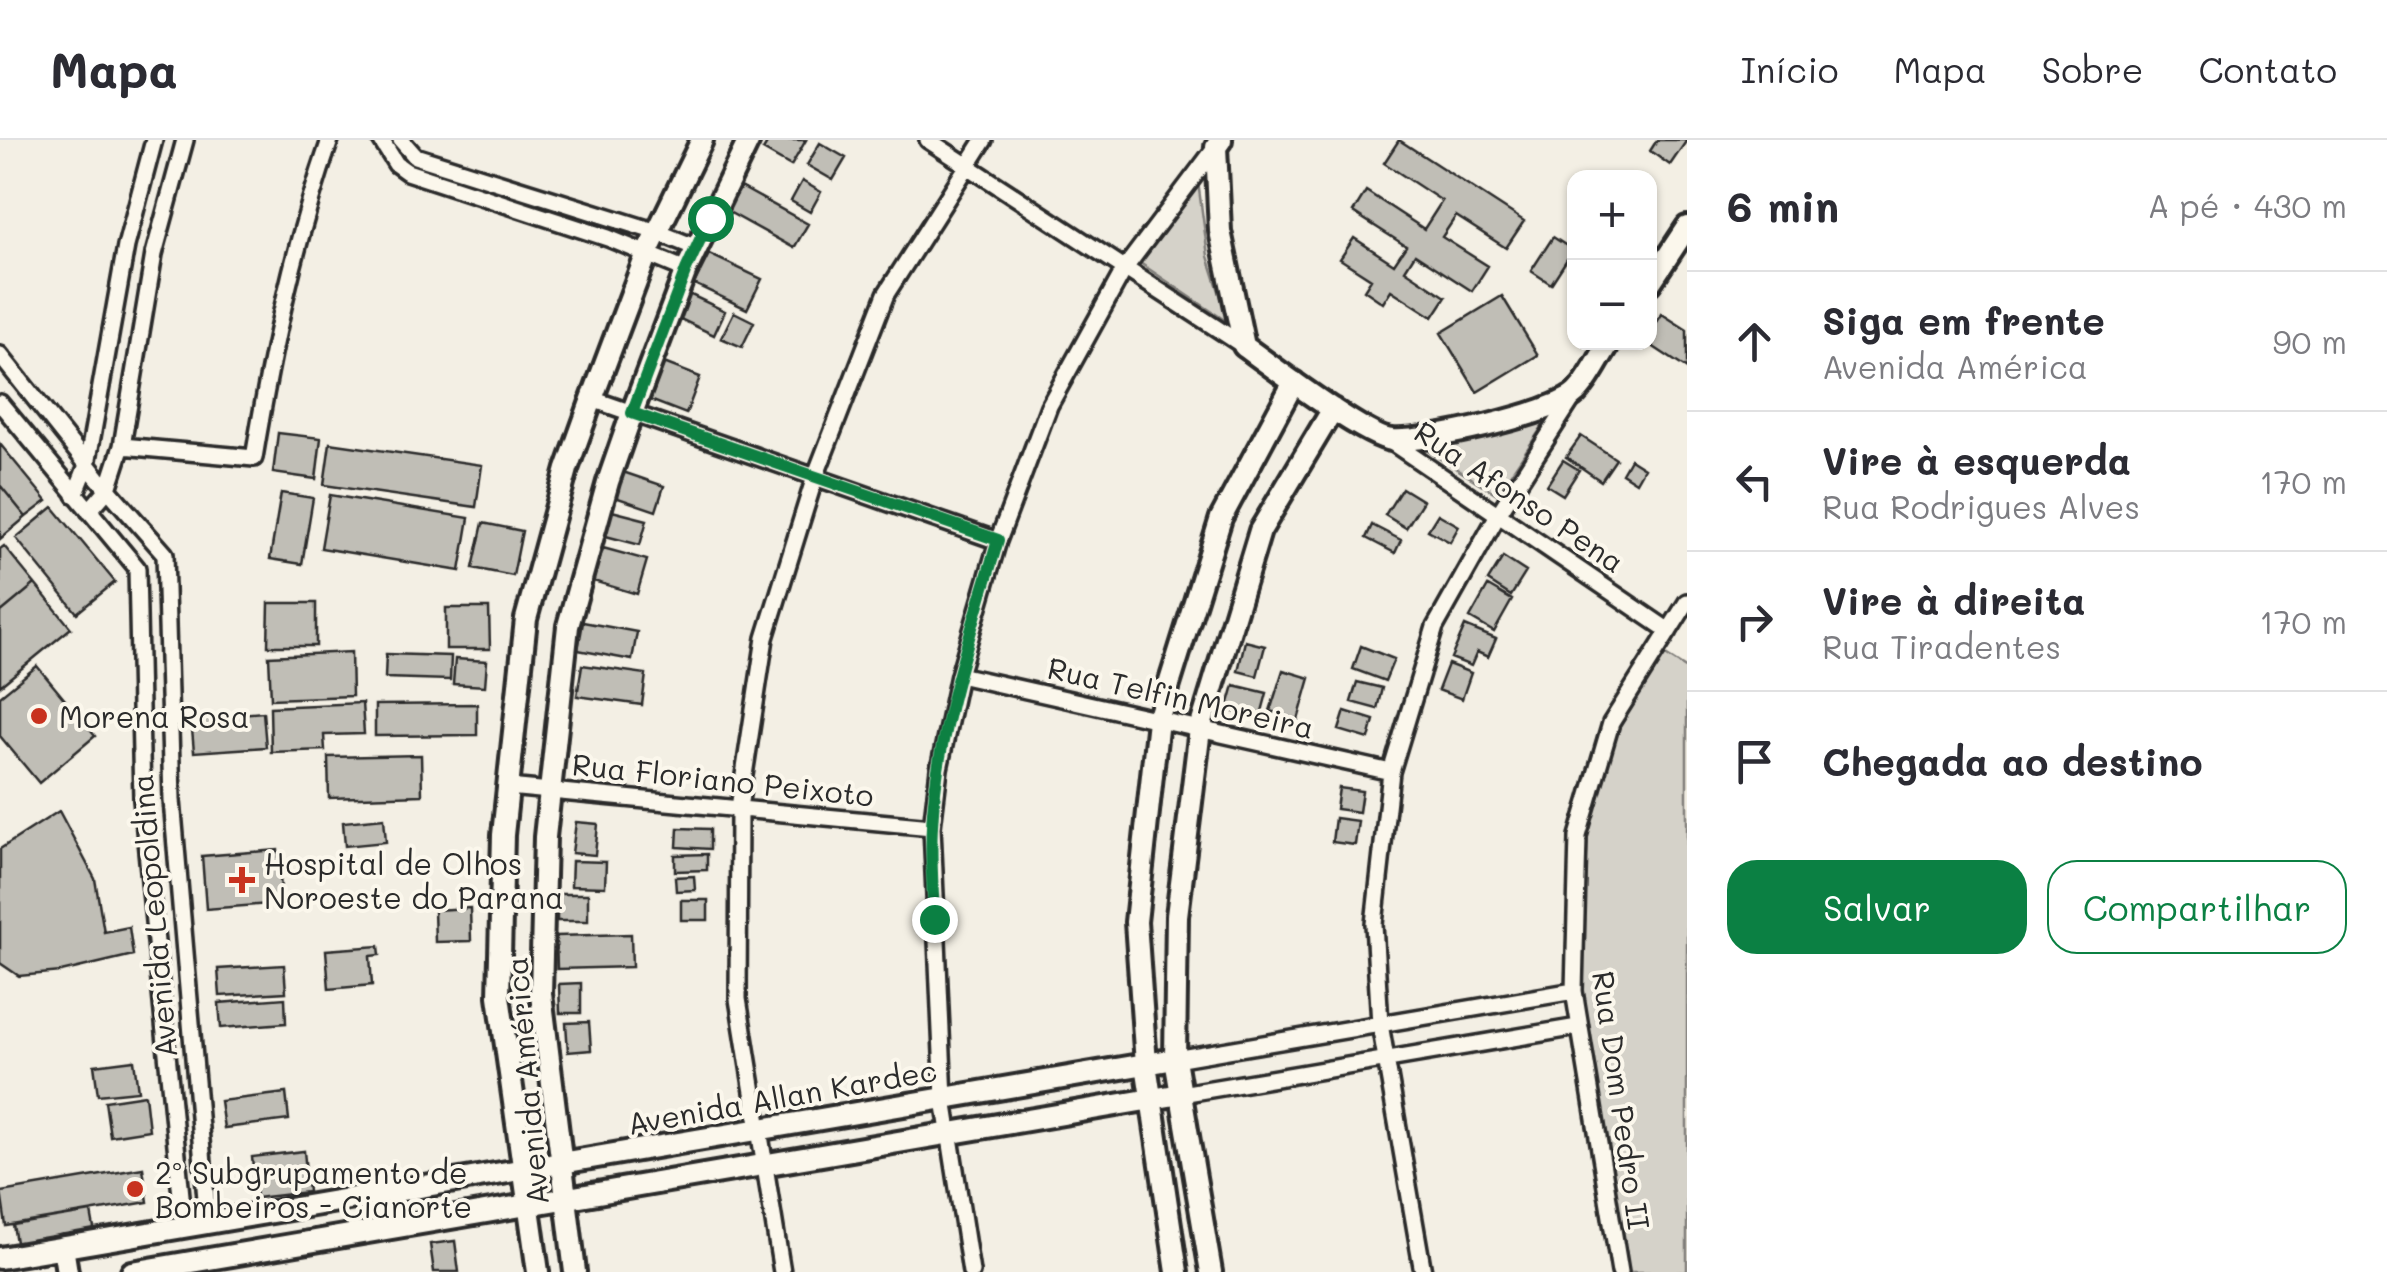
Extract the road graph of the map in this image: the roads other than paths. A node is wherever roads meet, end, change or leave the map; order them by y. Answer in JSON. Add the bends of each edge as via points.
{"nodes":[{"id":1,"x":154,"y":140,"type":"edge"},
{"id":2,"x":185,"y":140,"type":"edge"},
{"id":3,"x":330,"y":140,"type":"edge"},
{"id":4,"x":381,"y":140,"type":"edge"},
{"id":5,"x":401,"y":140,"type":"edge"},
{"id":6,"x":702,"y":140,"type":"edge"},
{"id":7,"x":749,"y":140,"type":"edge"},
{"id":8,"x":928,"y":140,"type":"edge"},
{"id":9,"x":984,"y":140,"type":"edge"},
{"id":10,"x":1218,"y":143,"type":"edge"},
{"id":11,"x":967,"y":166,"type":"junction"},
{"id":12,"x":1687,"y":227,"type":"edge"},
{"id":13,"x":657,"y":232,"type":"junction"},
{"id":14,"x":696,"y":248,"type":"junction"},
{"id":15,"x":647,"y":253,"type":"junction"},
{"id":16,"x":1125,"y":268,"type":"junction"},
{"id":17,"x":686,"y":270,"type":"junction"},
{"id":18,"x":1657,"y":272,"type":"edge"},
{"id":19,"x":1244,"y":346,"type":"junction"},
{"id":20,"x":1605,"y":350,"type":"edge"},
{"id":21,"x":0,"y":356,"type":"edge"},
{"id":22,"x":1294,"y":382,"type":"junction"},
{"id":23,"x":1575,"y":394,"type":"junction"},
{"id":24,"x":592,"y":399,"type":"junction"},
{"id":25,"x":0,"y":403,"type":"edge"},
{"id":26,"x":1333,"y":409,"type":"junction"},
{"id":27,"x":632,"y":413,"type":"junction"},
{"id":28,"x":1390,"y":440,"type":"junction"},
{"id":29,"x":122,"y":446,"type":"junction"},
{"id":30,"x":87,"y":465,"type":"junction"},
{"id":31,"x":815,"y":477,"type":"junction"},
{"id":32,"x":108,"y":489,"type":"junction"},
{"id":33,"x":74,"y":494,"type":"junction"},
{"id":34,"x":89,"y":511,"type":"junction"},
{"id":35,"x":1499,"y":514,"type":"junction"},
{"id":36,"x":998,"y":540,"type":"junction"},
{"id":37,"x":1687,"y":602,"type":"edge"},
{"id":38,"x":1669,"y":630,"type":"junction"},
{"id":39,"x":959,"y":675,"type":"junction"},
{"id":40,"x":167,"y":711,"type":"junction"},
{"id":41,"x":138,"y":712,"type":"junction"},
{"id":42,"x":1158,"y":720,"type":"junction"},
{"id":43,"x":1200,"y":729,"type":"junction"},
{"id":44,"x":1391,"y":772,"type":"junction"},
{"id":45,"x":508,"y":787,"type":"junction"},
{"id":46,"x":550,"y":790,"type":"junction"},
{"id":47,"x":739,"y":808,"type":"junction"},
{"id":48,"x":932,"y":827,"type":"junction"},
{"id":49,"x":1574,"y":991,"type":"junction"},
{"id":50,"x":1380,"y":1024,"type":"junction"},
{"id":51,"x":1578,"y":1027,"type":"junction"},
{"id":52,"x":1174,"y":1059,"type":"junction"},
{"id":53,"x":1386,"y":1060,"type":"junction"},
{"id":54,"x":1146,"y":1064,"type":"junction"},
{"id":55,"x":1180,"y":1094,"type":"junction"},
{"id":56,"x":944,"y":1099,"type":"junction"},
{"id":57,"x":1152,"y":1099,"type":"junction"},
{"id":58,"x":758,"y":1130,"type":"junction"},
{"id":59,"x":948,"y":1134,"type":"junction"},
{"id":60,"x":560,"y":1164,"type":"junction"},
{"id":61,"x":763,"y":1166,"type":"junction"},
{"id":62,"x":522,"y":1169,"type":"junction"},
{"id":63,"x":566,"y":1199,"type":"junction"},
{"id":64,"x":527,"y":1206,"type":"junction"},
{"id":65,"x":208,"y":1222,"type":"junction"},
{"id":66,"x":184,"y":1226,"type":"junction"},
{"id":67,"x":62,"y":1247,"type":"junction"},
{"id":68,"x":0,"y":1258,"type":"edge"},
{"id":69,"x":212,"y":1266,"type":"edge"},
{"id":70,"x":189,"y":1267,"type":"edge"},
{"id":71,"x":67,"y":1272,"type":"edge"},
{"id":72,"x":132,"y":1272,"type":"edge"},
{"id":73,"x":538,"y":1272,"type":"edge"},
{"id":74,"x":575,"y":1272,"type":"edge"},
{"id":75,"x":782,"y":1272,"type":"edge"},
{"id":76,"x":970,"y":1272,"type":"edge"},
{"id":77,"x":1177,"y":1272,"type":"edge"},
{"id":78,"x":1212,"y":1272,"type":"edge"},
{"id":79,"x":1423,"y":1272,"type":"edge"},
{"id":80,"x":1620,"y":1272,"type":"edge"}],
"edges":[{"from":1,"to":30,"type":"street","via":[[126,246]]},
{"from":2,"to":29,"type":"street","via":[[154,254]]},
{"from":3,"to":29,"type":"street","via":[[282,305],[254,458]]},
{"from":4,"to":15,"type":"street","via":[[407,172]]},
{"from":5,"to":13,"type":"street","via":[[415,156]]},
{"from":6,"to":13,"type":"main road","name":"Avenida América"},
{"from":7,"to":14,"type":"main road","name":"Avenida América"},
{"from":8,"to":11,"type":"street"},
{"from":9,"to":11,"type":"street"},
{"from":10,"to":16,"type":"street"},
{"from":10,"to":19,"type":"main road","via":[[1220,231]]},
{"from":11,"to":16,"type":"street"},
{"from":11,"to":31,"type":"street","via":[[886,294]]},
{"from":12,"to":18,"type":"main road"},
{"from":13,"to":14,"type":"street"},
{"from":13,"to":15,"type":"main road","name":"Avenida América"},
{"from":14,"to":17,"type":"main road","name":"Avenida América"},
{"from":15,"to":17,"type":"street"},
{"from":15,"to":24,"type":"main road","name":"Avenida América"},
{"from":16,"to":19,"type":"street"},
{"from":16,"to":36,"type":"street","via":[[1049,406]]},
{"from":17,"to":27,"type":"main road","name":"Avenida América"},
{"from":19,"to":22,"type":"main road"},
{"from":20,"to":23,"type":"main road"},
{"from":21,"to":30,"type":"street"},
{"from":22,"to":26,"type":"main road"},
{"from":22,"to":42,"type":"main road","via":[[1220,518]]},
{"from":23,"to":28,"type":"main road","via":[[1481,428]]},
{"from":23,"to":35,"type":"street"},
{"from":24,"to":27,"type":"street"},
{"from":24,"to":45,"type":"main road","name":"Avenida América","via":[[526,619]]},
{"from":25,"to":33,"type":"street"},
{"from":26,"to":28,"type":"main road"},
{"from":26,"to":43,"type":"main road","via":[[1260,531]]},
{"from":27,"to":31,"type":"street"},
{"from":27,"to":46,"type":"main road","name":"Avenida América","via":[[568,626]]},
{"from":28,"to":35,"type":"street","name":"Rua Afonso Pena"},
{"from":29,"to":32,"type":"street"},
{"from":30,"to":32,"type":"street"},
{"from":30,"to":33,"type":"street"},
{"from":31,"to":36,"type":"street"},
{"from":31,"to":47,"type":"street","via":[[765,638]]},
{"from":32,"to":34,"type":"street"},
{"from":32,"to":40,"type":"street","name":"Avenida Leopoldina","via":[[165,554]]},
{"from":33,"to":34,"type":"street"},
{"from":34,"to":41,"type":"street","name":"Avenida Leopoldina","via":[[137,568]]},
{"from":35,"to":38,"type":"street","name":"Rua Afonso Pena"},
{"from":35,"to":44,"type":"street","via":[[1435,627]]},
{"from":36,"to":39,"type":"street"},
{"from":37,"to":38,"type":"street","name":"Rua Dom Pedro II"},
{"from":38,"to":49,"type":"street","name":"Rua Dom Pedro II","via":[[1611,723],[1578,836]]},
{"from":39,"to":42,"type":"street","name":"Rua Telfin Moreira"},
{"from":39,"to":48,"type":"street"},
{"from":40,"to":41,"type":"street"},
{"from":40,"to":65,"type":"street","name":"Avenida Leopoldina"},
{"from":41,"to":66,"type":"street","name":"Avenida Leopoldina"},
{"from":42,"to":43,"type":"street","name":"Rua Telfin Moreira"},
{"from":42,"to":54,"type":"main road","via":[[1136,922]]},
{"from":43,"to":44,"type":"street","name":"Rua Telfin Moreira"},
{"from":43,"to":52,"type":"main road","via":[[1178,916]]},
{"from":44,"to":50,"type":"street","via":[[1374,924]]},
{"from":45,"to":46,"type":"street","name":"Rua Floriano Peixoto"},
{"from":45,"to":62,"type":"main road","name":"Avenida América","via":[[499,996]]},
{"from":46,"to":47,"type":"street","name":"Rua Floriano Peixoto"},
{"from":46,"to":60,"type":"main road","name":"Avenida América","via":[[541,994]]},
{"from":47,"to":48,"type":"street","name":"Rua Floriano Peixoto"},
{"from":47,"to":58,"type":"street","via":[[738,999]]},
{"from":48,"to":56,"type":"street"},
{"from":49,"to":50,"type":"street","name":"Avenida Allan Kardec"},
{"from":49,"to":51,"type":"street","name":"Rua Dom Pedro II"},
{"from":50,"to":52,"type":"street","name":"Avenida Allan Kardec"},
{"from":50,"to":53,"type":"street"},
{"from":51,"to":53,"type":"street"},
{"from":51,"to":80,"type":"street","name":"Rua Dom Pedro II"},
{"from":52,"to":54,"type":"main road","name":"Avenida Allan Kardec"},
{"from":52,"to":55,"type":"main road"},
{"from":53,"to":55,"type":"street"},
{"from":53,"to":79,"type":"street"},
{"from":54,"to":56,"type":"main road","name":"Avenida Allan Kardec"},
{"from":54,"to":57,"type":"main road"},
{"from":55,"to":57,"type":"main road"},
{"from":55,"to":78,"type":"main road"},
{"from":56,"to":58,"type":"main road","name":"Avenida Allan Kardec"},
{"from":56,"to":59,"type":"street"},
{"from":57,"to":59,"type":"main road"},
{"from":57,"to":77,"type":"main road"},
{"from":58,"to":60,"type":"main road","name":"Avenida Allan Kardec"},
{"from":58,"to":61,"type":"street"},
{"from":59,"to":61,"type":"main road"},
{"from":59,"to":76,"type":"street"},
{"from":60,"to":62,"type":"main road","name":"Avenida Allan Kardec"},
{"from":60,"to":63,"type":"main road","name":"Avenida América"},
{"from":61,"to":63,"type":"main road"},
{"from":61,"to":75,"type":"street"},
{"from":62,"to":64,"type":"main road","name":"Avenida América"},
{"from":62,"to":65,"type":"main road","name":"Avenida Allan Kardec"},
{"from":63,"to":64,"type":"main road"},
{"from":63,"to":74,"type":"main road","name":"Avenida América"},
{"from":64,"to":69,"type":"main road"},
{"from":64,"to":73,"type":"main road","name":"Avenida América"},
{"from":65,"to":66,"type":"main road","name":"Avenida Allan Kardec"},
{"from":65,"to":69,"type":"main road","name":"Avenida Leopoldina"},
{"from":66,"to":67,"type":"main road","name":"Avenida Allan Kardec"},
{"from":66,"to":70,"type":"main road","name":"Avenida Leopoldina"},
{"from":67,"to":68,"type":"main road","name":"Avenida Allan Kardec"},
{"from":67,"to":71,"type":"main road"},
{"from":69,"to":70,"type":"main road"},
{"from":70,"to":72,"type":"main road"}]}
